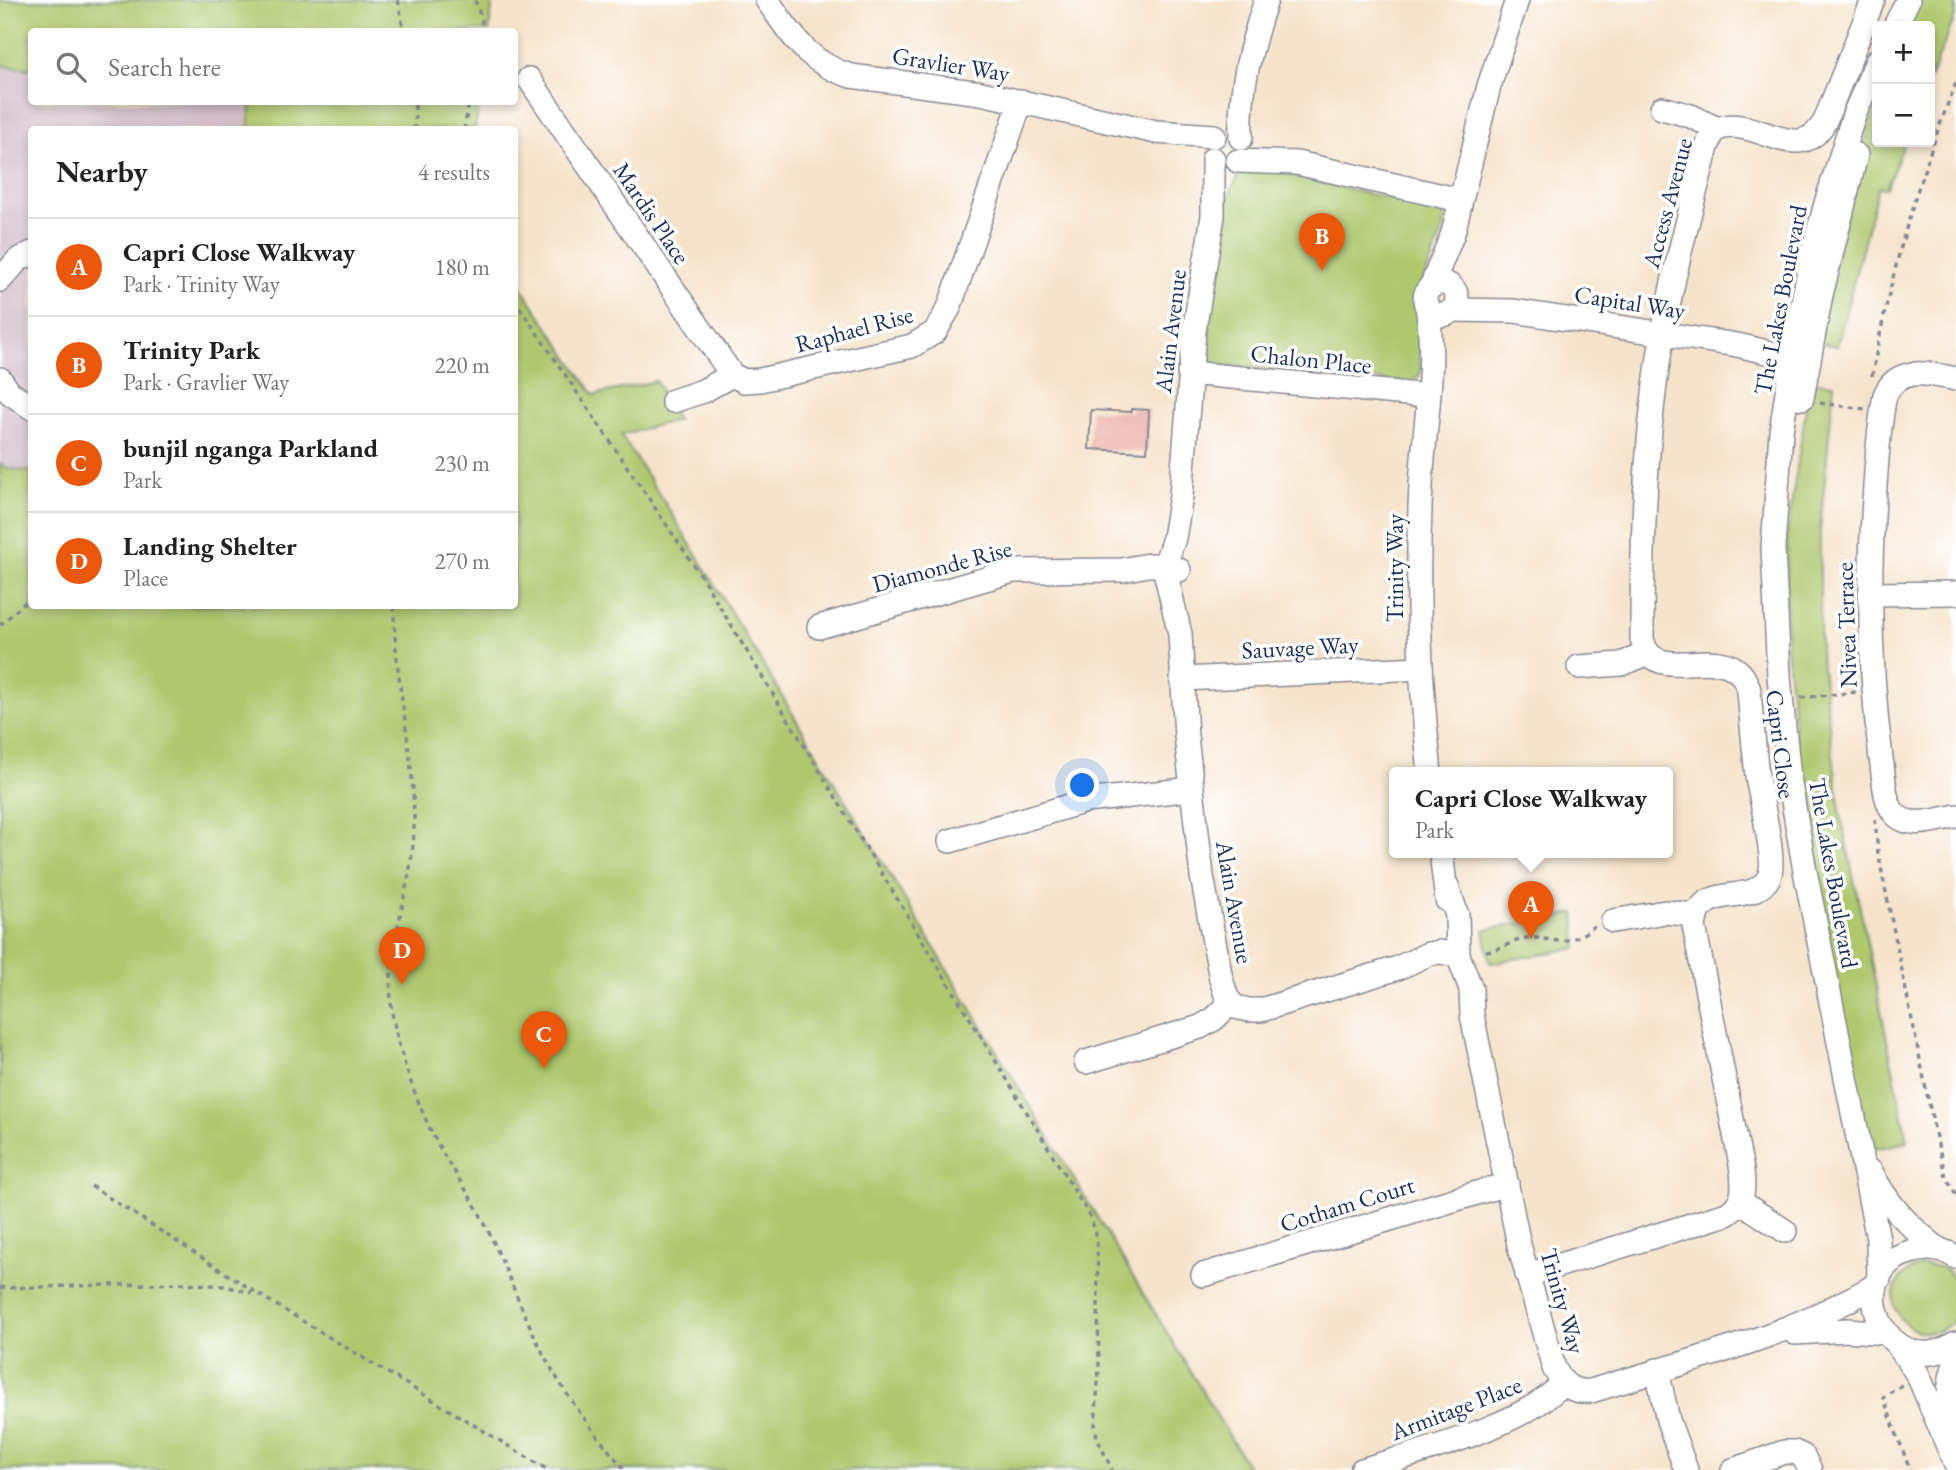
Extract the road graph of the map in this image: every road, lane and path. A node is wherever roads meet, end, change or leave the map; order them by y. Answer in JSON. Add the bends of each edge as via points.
{"nodes":[{"id":1,"x":398,"y":0,"type":"edge"},
{"id":2,"x":475,"y":0,"type":"edge"},
{"id":3,"x":767,"y":0,"type":"edge"},
{"id":4,"x":1266,"y":0,"type":"edge"},
{"id":5,"x":1517,"y":0,"type":"edge"},
{"id":6,"x":1873,"y":0,"type":"edge"},
{"id":7,"x":1909,"y":0,"type":"edge"},
{"id":8,"x":1898,"y":21,"type":"edge"},
{"id":9,"x":403,"y":28,"type":"edge"},
{"id":10,"x":481,"y":28,"type":"edge"},
{"id":11,"x":1872,"y":73,"type":"edge"},
{"id":12,"x":1244,"y":75,"type":"junction"},
{"id":13,"x":529,"y":79,"type":"dead end"},
{"id":14,"x":1021,"y":101,"type":"junction"},
{"id":15,"x":1872,"y":103,"type":"edge"},
{"id":16,"x":415,"y":105,"type":"edge"},
{"id":17,"x":468,"y":105,"type":"edge"},
{"id":18,"x":1662,"y":108,"type":"dead end"},
{"id":19,"x":415,"y":126,"type":"edge"},
{"id":20,"x":465,"y":126,"type":"edge"},
{"id":21,"x":1717,"y":129,"type":"junction"},
{"id":22,"x":1214,"y":146,"type":"junction"},
{"id":23,"x":1239,"y":151,"type":"junction"},
{"id":24,"x":1460,"y":200,"type":"junction"},
{"id":25,"x":1213,"y":216,"type":"junction"},
{"id":26,"x":28,"y":255,"type":"edge"},
{"id":27,"x":0,"y":280,"type":"edge"},
{"id":28,"x":1444,"y":299,"type":"junction"},
{"id":29,"x":518,"y":305,"type":"edge"},
{"id":30,"x":1663,"y":333,"type":"junction"},
{"id":31,"x":1801,"y":354,"type":"junction"},
{"id":32,"x":1189,"y":373,"type":"junction"},
{"id":33,"x":732,"y":375,"type":"junction"},
{"id":34,"x":0,"y":379,"type":"edge"},
{"id":35,"x":1956,"y":379,"type":"edge"},
{"id":36,"x":1428,"y":396,"type":"junction"},
{"id":37,"x":673,"y":401,"type":"dead end"},
{"id":38,"x":1801,"y":401,"type":"junction"},
{"id":39,"x":28,"y":405,"type":"edge"},
{"id":40,"x":1867,"y":410,"type":"dead end"},
{"id":41,"x":1170,"y":570,"type":"junction"},
{"id":42,"x":1956,"y":593,"type":"edge"},
{"id":43,"x":1870,"y":594,"type":"junction"},
{"id":44,"x":1776,"y":599,"type":"junction"},
{"id":45,"x":28,"y":600,"type":"edge"},
{"id":46,"x":394,"y":609,"type":"edge"},
{"id":47,"x":0,"y":625,"type":"edge"},
{"id":48,"x":819,"y":627,"type":"dead end"},
{"id":49,"x":1647,"y":654,"type":"junction"},
{"id":50,"x":1579,"y":667,"type":"dead end"},
{"id":51,"x":1421,"y":668,"type":"junction"},
{"id":52,"x":1182,"y":679,"type":"junction"},
{"id":53,"x":1429,"y":767,"type":"edge"},
{"id":54,"x":1192,"y":789,"type":"junction"},
{"id":55,"x":1956,"y":816,"type":"edge"},
{"id":56,"x":950,"y":841,"type":"dead end"},
{"id":57,"x":1442,"y":858,"type":"edge"},
{"id":58,"x":1695,"y":915,"type":"junction"},
{"id":59,"x":1608,"y":920,"type":"joint"},
{"id":60,"x":1486,"y":951,"type":"dead end"},
{"id":61,"x":1450,"y":956,"type":"junction"},
{"id":62,"x":1231,"y":1003,"type":"junction"},
{"id":63,"x":1086,"y":1062,"type":"dead end"},
{"id":64,"x":1862,"y":1154,"type":"junction"},
{"id":65,"x":1507,"y":1184,"type":"junction"},
{"id":66,"x":91,"y":1186,"type":"dead end"},
{"id":67,"x":1741,"y":1202,"type":"junction"},
{"id":68,"x":1785,"y":1231,"type":"dead end"},
{"id":69,"x":1951,"y":1254,"type":"edge"},
{"id":70,"x":1203,"y":1275,"type":"dead end"},
{"id":71,"x":1527,"y":1275,"type":"junction"},
{"id":72,"x":1878,"y":1282,"type":"junction"},
{"id":73,"x":0,"y":1288,"type":"edge"},
{"id":74,"x":258,"y":1294,"type":"junction"},
{"id":75,"x":1773,"y":1335,"type":"junction"},
{"id":76,"x":1891,"y":1338,"type":"junction"},
{"id":77,"x":1956,"y":1343,"type":"edge"},
{"id":78,"x":1956,"y":1362,"type":"edge"},
{"id":79,"x":1652,"y":1372,"type":"junction"},
{"id":80,"x":1563,"y":1384,"type":"junction"},
{"id":81,"x":1954,"y":1459,"type":"edge"},
{"id":82,"x":548,"y":1470,"type":"edge"},
{"id":83,"x":625,"y":1470,"type":"edge"},
{"id":84,"x":1112,"y":1470,"type":"edge"},
{"id":85,"x":1362,"y":1470,"type":"edge"},
{"id":86,"x":1686,"y":1470,"type":"edge"},
{"id":87,"x":1733,"y":1470,"type":"edge"},
{"id":88,"x":1810,"y":1470,"type":"edge"}],
"edges":[{"from":1,"to":9,"type":"path"},
{"from":2,"to":10,"type":"path"},
{"from":3,"to":14,"type":"street","name":"Gravlier Way","via":[[809,55],[836,72]]},
{"from":4,"to":12,"type":"street","name":"Alain Avenue"},
{"from":5,"to":24,"type":"street","name":"Trinity Way"},
{"from":6,"to":21,"type":"street","via":[[1816,135],[1801,142],[1742,126]]},
{"from":7,"to":8,"type":"street"},
{"from":11,"to":31,"type":"street","name":"The Lakes Boulevard","via":[[1854,116],[1812,256]]},
{"from":12,"to":22,"type":"street","name":"Alain Avenue"},
{"from":12,"to":23,"type":"street","name":"Alain Avenue"},
{"from":13,"to":33,"type":"street","name":"Mardis Place"},
{"from":14,"to":22,"type":"street","name":"Gravlier Way"},
{"from":14,"to":33,"type":"street","name":"Raphael Rise","via":[[949,308],[935,332],[912,346],[760,380],[744,381]]},
{"from":15,"to":31,"type":"street","name":"The Lakes Boulevard"},
{"from":16,"to":19,"type":"path"},
{"from":17,"to":20,"type":"path"},
{"from":18,"to":21,"type":"street"},
{"from":21,"to":30,"type":"street","name":"Access Avenue","via":[[1707,146]]},
{"from":22,"to":23,"type":"street","via":[[1232,132]]},
{"from":22,"to":23,"type":"street","via":[[1226,166]]},
{"from":22,"to":25,"type":"street","name":"Alain Avenue"},
{"from":23,"to":24,"type":"street"},
{"from":23,"to":25,"type":"street","name":"Alain Avenue"},
{"from":24,"to":28,"type":"street","name":"Trinity Way"},
{"from":25,"to":32,"type":"street","name":"Alain Avenue"},
{"from":26,"to":27,"type":"street"},
{"from":28,"to":30,"type":"street","name":"Capital Way"},
{"from":28,"to":36,"type":"street","name":"Trinity Way"},
{"from":29,"to":84,"type":"path","via":[[703,579],[1091,1218],[1097,1238],[1095,1426]]},
{"from":30,"to":31,"type":"street","name":"Capital Way"},
{"from":30,"to":49,"type":"street","via":[[1642,538],[1642,639]]},
{"from":31,"to":38,"type":"street","name":"The Lakes Boulevard"},
{"from":31,"to":44,"type":"street","name":"The Lakes Boulevard","via":[[1776,487]]},
{"from":32,"to":36,"type":"street","name":"Chalon Place"},
{"from":32,"to":41,"type":"street","name":"Alain Avenue","via":[[1181,496]]},
{"from":33,"to":37,"type":"street"},
{"from":34,"to":39,"type":"street"},
{"from":35,"to":43,"type":"street","name":"Nivea Terrace","via":[[1902,376],[1889,388],[1883,406],[1873,510]]},
{"from":36,"to":51,"type":"street","name":"Trinity Way","via":[[1419,548]]},
{"from":38,"to":40,"type":"path"},
{"from":38,"to":44,"type":"street","name":"The Lakes Boulevard"},
{"from":41,"to":48,"type":"street","name":"Diamonde Rise","via":[[1148,575],[1122,570],[999,573]]},
{"from":41,"to":52,"type":"street","name":"Alain Avenue"},
{"from":42,"to":43,"type":"street"},
{"from":43,"to":55,"type":"street","name":"Nivea Terrace","via":[[1873,680],[1888,802],[1897,817],[1909,822]]},
{"from":44,"to":64,"type":"street","name":"The Lakes Boulevard","via":[[1789,778]]},
{"from":45,"to":47,"type":"path"},
{"from":46,"to":83,"type":"path","via":[[414,826],[393,964],[395,1026],[437,1143],[481,1216],[536,1340],[584,1420]]},
{"from":49,"to":50,"type":"street","via":[[1621,664]]},
{"from":49,"to":58,"type":"street","name":"Capri Close","via":[[1674,664],[1732,666],[1746,679],[1749,690],[1770,875],[1752,890],[1704,902]]},
{"from":51,"to":52,"type":"street","name":"Sauvage Way"},
{"from":51,"to":53,"type":"street","name":"Trinity Way"},
{"from":52,"to":54,"type":"street","name":"Alain Avenue"},
{"from":54,"to":56,"type":"street","via":[[1086,801]]},
{"from":54,"to":62,"type":"street","name":"Alain Avenue","via":[[1211,929]]},
{"from":57,"to":61,"type":"street","name":"Trinity Way","via":[[1457,915]]},
{"from":58,"to":59,"type":"street","via":[[1665,912]]},
{"from":58,"to":67,"type":"street","via":[[1695,937],[1742,1170]]},
{"from":59,"to":60,"type":"path","via":[[1574,939],[1530,938]]},
{"from":61,"to":62,"type":"street","via":[[1440,964],[1398,968],[1261,1010],[1240,1009]]},
{"from":61,"to":65,"type":"street","name":"Trinity Way","via":[[1471,989],[1472,1015]]},
{"from":62,"to":63,"type":"street","via":[[1200,1027]]},
{"from":64,"to":69,"type":"street","name":"The Lakes Boulevard","via":[[1891,1207],[1909,1226]]},
{"from":64,"to":72,"type":"street","name":"The Lakes Boulevard","via":[[1878,1239]]},
{"from":65,"to":70,"type":"street","name":"Cotham Court"},
{"from":65,"to":71,"type":"street","name":"Trinity Way"},
{"from":66,"to":74,"type":"path"},
{"from":67,"to":68,"type":"street"},
{"from":67,"to":71,"type":"street","via":[[1727,1214],[1704,1223]]},
{"from":69,"to":72,"type":"street","name":"Trinity Way","via":[[1920,1248],[1903,1254],[1889,1264]]},
{"from":71,"to":80,"type":"street","name":"Trinity Way","via":[[1554,1368]]},
{"from":72,"to":75,"type":"street","name":"Trinity Way","via":[[1843,1305]]},
{"from":72,"to":76,"type":"street","name":"The Lakes Boulevard","via":[[1877,1319]]},
{"from":73,"to":74,"type":"path","via":[[182,1283]]},
{"from":74,"to":82,"type":"path"},
{"from":75,"to":76,"type":"street","name":"Trinity Way","via":[[1816,1330]]},
{"from":75,"to":79,"type":"street","name":"Trinity Way"},
{"from":76,"to":77,"type":"street","name":"Trinity Way","via":[[1913,1351],[1930,1353]]},
{"from":76,"to":81,"type":"street","via":[[1918,1375]]},
{"from":78,"to":81,"type":"street","via":[[1948,1404]]},
{"from":79,"to":80,"type":"street","name":"Trinity Way","via":[[1591,1391]]},
{"from":79,"to":86,"type":"street"},
{"from":80,"to":85,"type":"street","name":"Armitage Place","via":[[1540,1405]]},
{"from":87,"to":88,"type":"street","via":[[1789,1451],[1803,1456]]}]}
